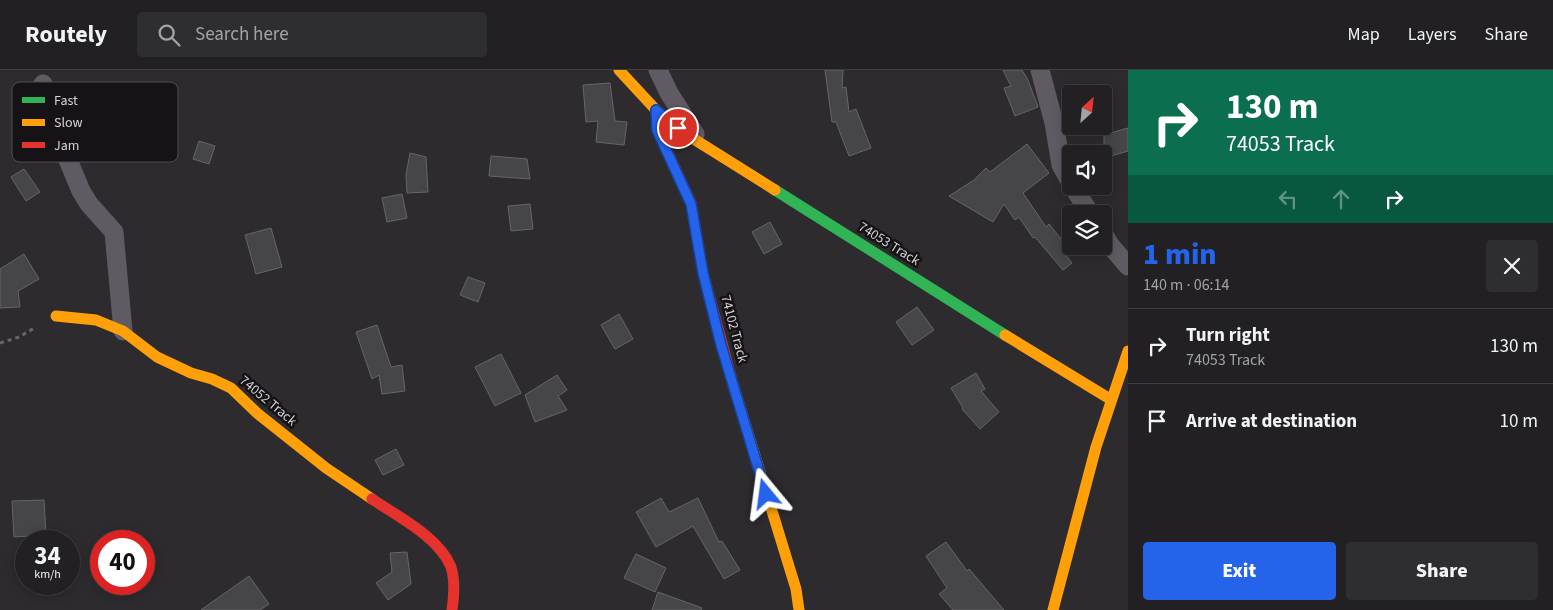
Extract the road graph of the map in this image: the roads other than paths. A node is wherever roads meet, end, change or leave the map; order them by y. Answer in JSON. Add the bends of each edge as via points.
{"nodes":[{"id":1,"x":619,"y":70,"type":"edge"},
{"id":2,"x":658,"y":70,"type":"edge"},
{"id":3,"x":1040,"y":70,"type":"edge"},
{"id":4,"x":656,"y":110,"type":"junction"},
{"id":5,"x":700,"y":142,"type":"junction"},
{"id":6,"x":69,"y":162,"type":"edge"},
{"id":7,"x":1062,"y":167,"type":"edge"},
{"id":8,"x":1112,"y":247,"type":"edge"},
{"id":9,"x":1128,"y":266,"type":"edge"},
{"id":10,"x":56,"y":316,"type":"road end"},
{"id":11,"x":123,"y":331,"type":"junction"},
{"id":12,"x":1128,"y":351,"type":"edge"},
{"id":13,"x":1110,"y":399,"type":"junction"},
{"id":14,"x":452,"y":610,"type":"edge"},
{"id":15,"x":799,"y":610,"type":"edge"},
{"id":16,"x":1052,"y":610,"type":"edge"}],
"edges":[{"from":1,"to":4,"type":"street"},
{"from":2,"to":5,"type":"street","via":[[669,94]]},
{"from":3,"to":7,"type":"street"},
{"from":4,"to":5,"type":"street","name":"74053 Track"},
{"from":4,"to":15,"type":"street","name":"74102 Track","via":[[657,130],[691,204],[703,273],[721,345],[796,589]]},
{"from":5,"to":13,"type":"street","name":"74053 Track"},
{"from":6,"to":11,"type":"street","via":[[89,204],[114,232]]},
{"from":8,"to":9,"type":"street"},
{"from":10,"to":11,"type":"street","name":"74052 Track","via":[[96,320]]},
{"from":11,"to":14,"type":"street","name":"74052 Track","via":[[157,357],[231,388],[326,468],[440,548],[450,568],[454,594]]},
{"from":12,"to":13,"type":"street"},
{"from":13,"to":16,"type":"street"}]}
